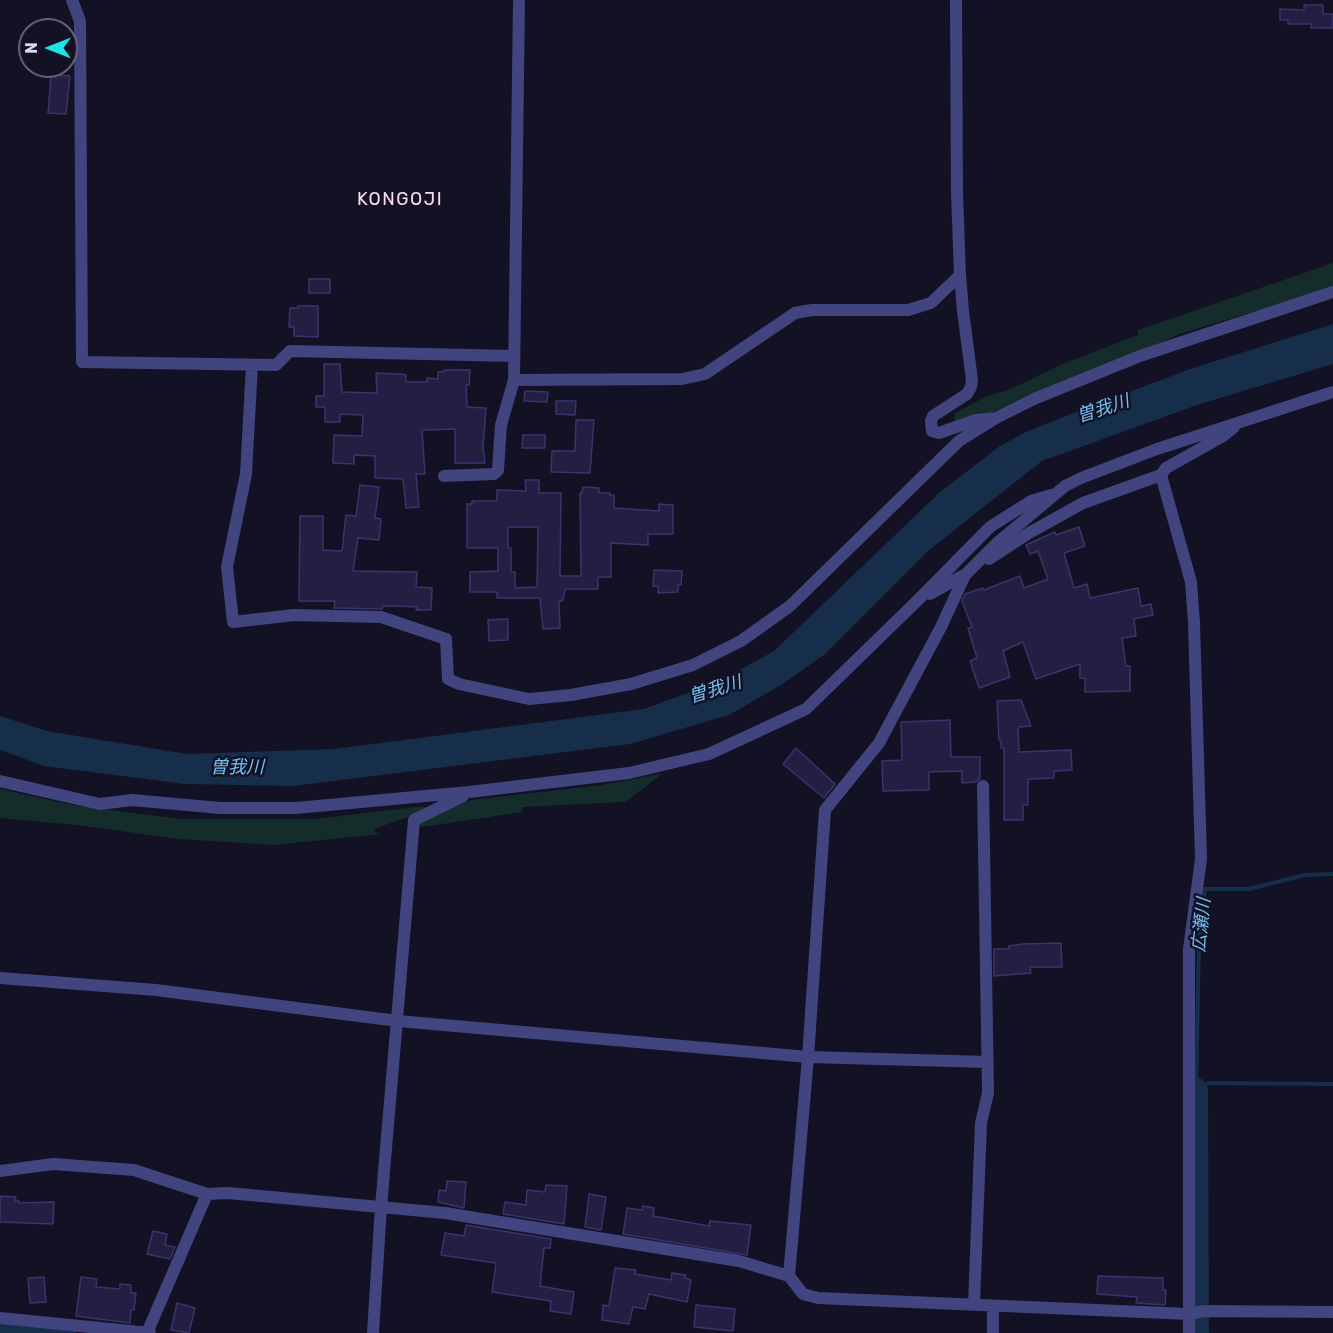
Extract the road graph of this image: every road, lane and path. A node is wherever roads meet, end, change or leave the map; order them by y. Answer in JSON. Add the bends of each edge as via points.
{"nodes":[{"id":1,"x":72,"y":0,"type":"edge"},
{"id":2,"x":519,"y":0,"type":"edge"},
{"id":3,"x":956,"y":0,"type":"edge"},
{"id":4,"x":960,"y":275,"type":"junction"},
{"id":5,"x":1333,"y":292,"type":"edge"},
{"id":6,"x":514,"y":356,"type":"junction"},
{"id":7,"x":252,"y":365,"type":"junction"},
{"id":8,"x":514,"y":380,"type":"junction"},
{"id":9,"x":1333,"y":392,"type":"edge"},
{"id":10,"x":996,"y":418,"type":"junction"},
{"id":11,"x":1242,"y":421,"type":"junction"},
{"id":12,"x":1161,"y":475,"type":"junction"},
{"id":13,"x":444,"y":476,"type":"dead end"},
{"id":14,"x":1058,"y":492,"type":"junction"},
{"id":15,"x":965,"y":575,"type":"junction"},
{"id":16,"x":918,"y":600,"type":"junction"},
{"id":17,"x":0,"y":781,"type":"edge"},
{"id":18,"x":983,"y":786,"type":"dead end"},
{"id":19,"x":470,"y":792,"type":"junction"},
{"id":20,"x":0,"y":978,"type":"edge"},
{"id":21,"x":398,"y":1021,"type":"junction"},
{"id":22,"x":808,"y":1057,"type":"junction"},
{"id":23,"x":987,"y":1062,"type":"junction"},
{"id":24,"x":0,"y":1171,"type":"edge"},
{"id":25,"x":207,"y":1194,"type":"junction"},
{"id":26,"x":381,"y":1207,"type":"junction"},
{"id":27,"x":789,"y":1276,"type":"junction"},
{"id":28,"x":974,"y":1304,"type":"junction"},
{"id":29,"x":993,"y":1306,"type":"junction"},
{"id":30,"x":1333,"y":1312,"type":"edge"},
{"id":31,"x":1189,"y":1314,"type":"junction"},
{"id":32,"x":0,"y":1318,"type":"edge"},
{"id":33,"x":148,"y":1333,"type":"edge"},
{"id":34,"x":372,"y":1333,"type":"edge"},
{"id":35,"x":993,"y":1333,"type":"edge"},
{"id":36,"x":1189,"y":1333,"type":"edge"}],
"edges":[{"from":1,"to":7,"type":"street","via":[[80,21],[82,363]]},
{"from":2,"to":6,"type":"street"},
{"from":3,"to":4,"type":"street"},
{"from":4,"to":8,"type":"street","via":[[931,303],[908,310],[795,313],[705,374],[682,380]]},
{"from":4,"to":10,"type":"street","via":[[971,387],[967,394],[933,416],[932,431],[939,433],[976,420]]},
{"from":5,"to":10,"type":"street","via":[[1140,356]]},
{"from":6,"to":7,"type":"street","via":[[290,351],[276,365]]},
{"from":6,"to":8,"type":"street"},
{"from":7,"to":10,"type":"street","via":[[246,474],[227,567],[232,622],[294,615],[381,616],[446,639],[448,679],[529,699],[631,684],[693,664],[741,641],[790,606],[959,441]]},
{"from":8,"to":13,"type":"street","via":[[501,425],[498,470],[494,474]]},
{"from":9,"to":11,"type":"street"},
{"from":11,"to":12,"type":"street","via":[[1166,468]]},
{"from":11,"to":14,"type":"street","via":[[1092,473]]},
{"from":12,"to":15,"type":"street","via":[[1083,503]]},
{"from":12,"to":31,"type":"street","via":[[1191,582],[1194,624],[1201,859],[1189,948]]},
{"from":14,"to":15,"type":"street"},
{"from":14,"to":16,"type":"street","via":[[1031,501],[990,527]]},
{"from":15,"to":16,"type":"street"},
{"from":15,"to":22,"type":"street","via":[[879,743],[825,810]]},
{"from":16,"to":19,"type":"street","via":[[806,709],[709,754],[629,773]]},
{"from":17,"to":19,"type":"street","via":[[100,804],[132,800],[220,808],[296,808]]},
{"from":18,"to":23,"type":"street"},
{"from":19,"to":21,"type":"street","via":[[414,820]]},
{"from":20,"to":21,"type":"street","via":[[156,990]]},
{"from":21,"to":22,"type":"street"},
{"from":21,"to":26,"type":"street"},
{"from":22,"to":23,"type":"street"},
{"from":22,"to":27,"type":"street"},
{"from":23,"to":28,"type":"street"},
{"from":24,"to":25,"type":"street","via":[[53,1164],[134,1170]]},
{"from":25,"to":26,"type":"street"},
{"from":25,"to":33,"type":"street"},
{"from":26,"to":27,"type":"street","via":[[445,1213],[716,1257]]},
{"from":26,"to":34,"type":"street"},
{"from":27,"to":28,"type":"street","via":[[803,1294],[818,1298]]},
{"from":28,"to":29,"type":"street"},
{"from":29,"to":31,"type":"street"},
{"from":29,"to":35,"type":"street"},
{"from":30,"to":31,"type":"street"},
{"from":31,"to":36,"type":"street"},
{"from":32,"to":33,"type":"street"}]}
